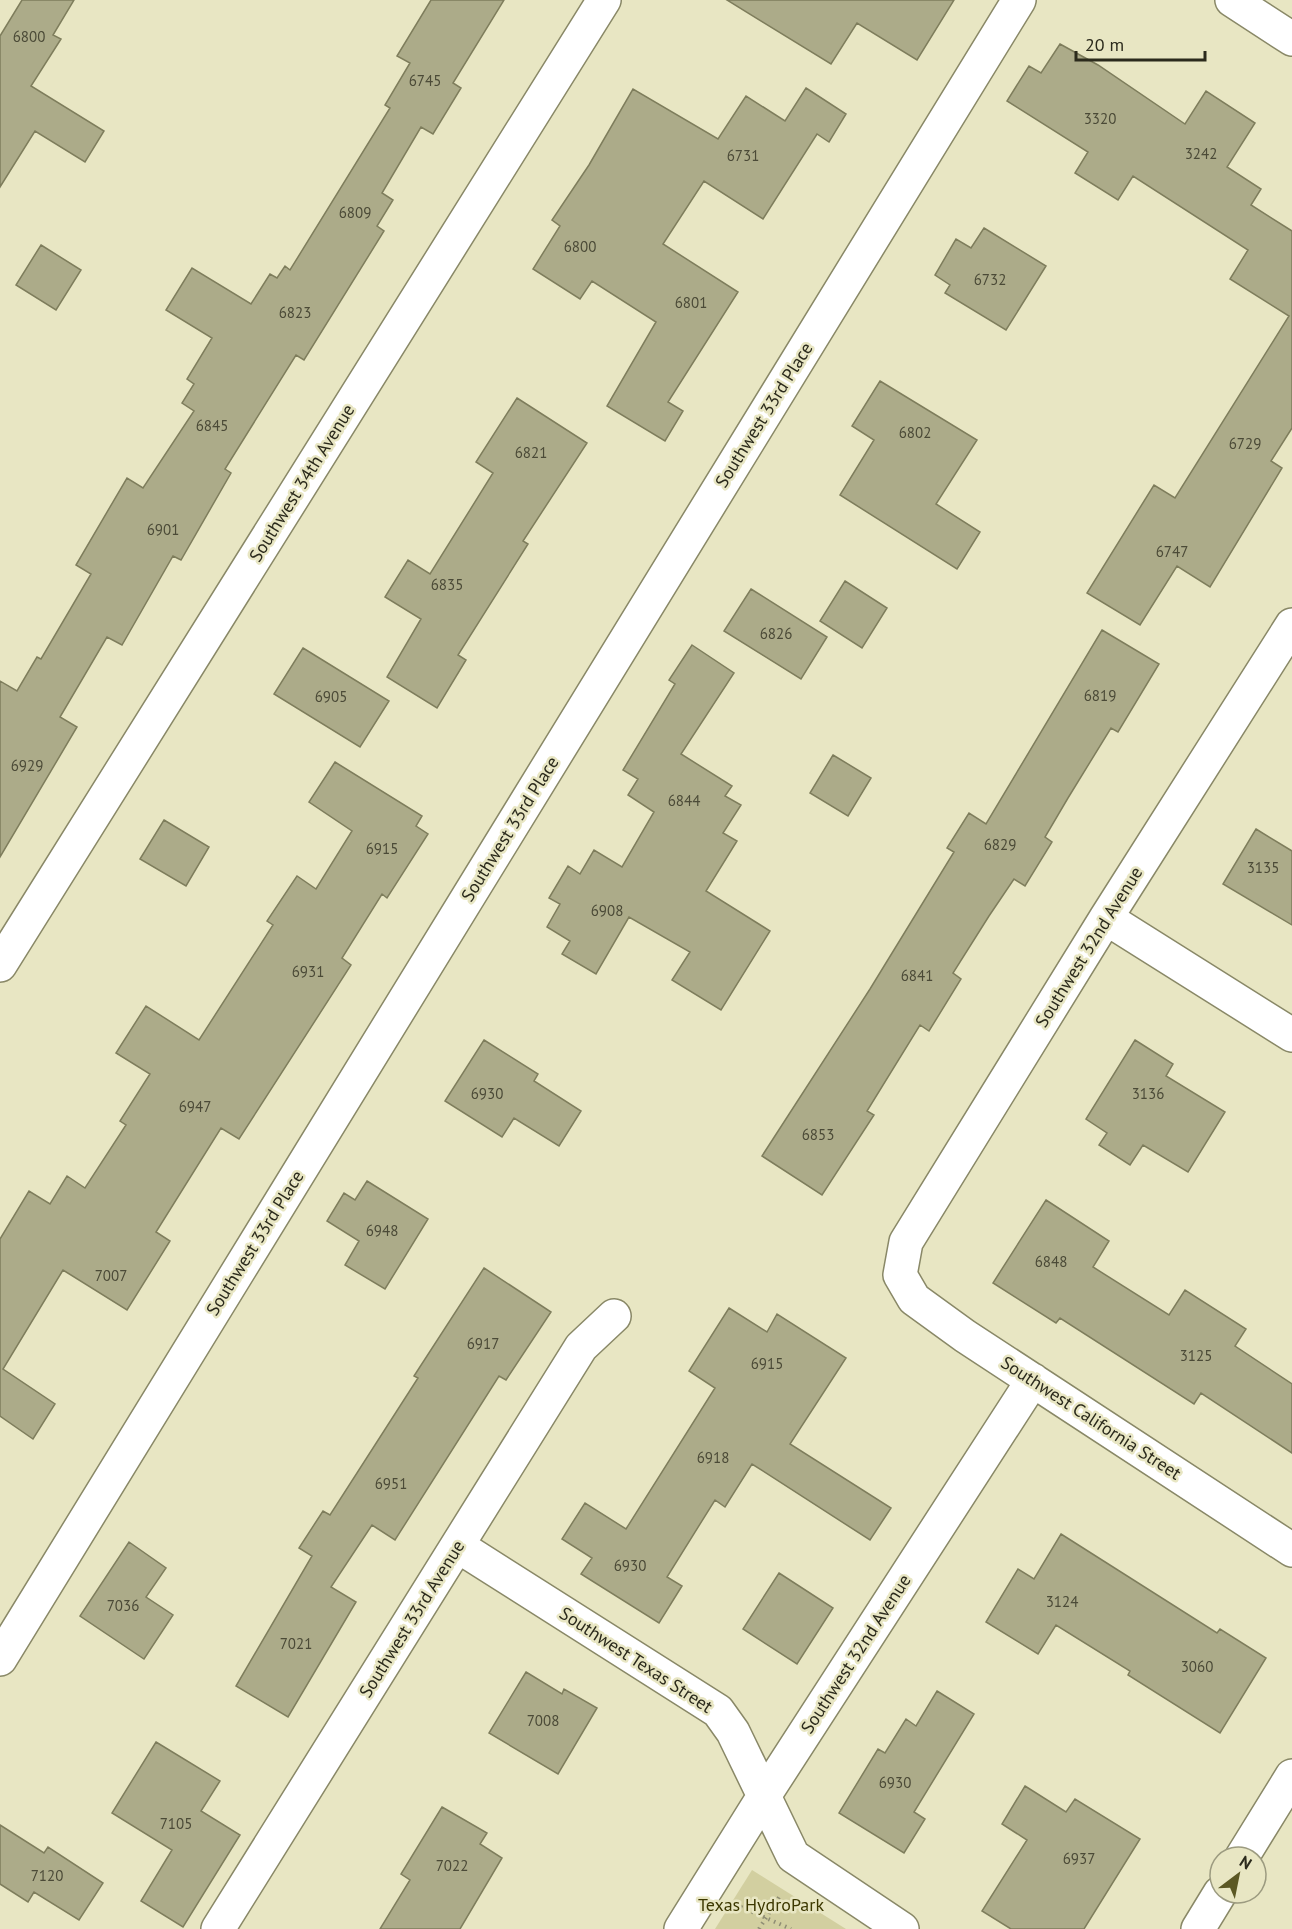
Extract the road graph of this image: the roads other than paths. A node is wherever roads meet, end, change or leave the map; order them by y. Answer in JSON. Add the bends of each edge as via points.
{"nodes":[{"id":1,"x":604,"y":0,"type":"edge"},
{"id":2,"x":1019,"y":0,"type":"edge"},
{"id":3,"x":1232,"y":0,"type":"edge"},
{"id":4,"x":1292,"y":39,"type":"edge"},
{"id":5,"x":1292,"y":625,"type":"edge"},
{"id":6,"x":1106,"y":918,"type":"junction"},
{"id":7,"x":0,"y":965,"type":"edge"},
{"id":8,"x":1292,"y":1035,"type":"edge"},
{"id":9,"x":900,"y":1275,"type":"joint"},
{"id":10,"x":614,"y":1317,"type":"dead end"},
{"id":11,"x":1033,"y":1380,"type":"junction"},
{"id":12,"x":458,"y":1546,"type":"junction"},
{"id":13,"x":1292,"y":1550,"type":"edge"},
{"id":14,"x":0,"y":1659,"type":"edge"},
{"id":15,"x":1292,"y":1776,"type":"edge"},
{"id":16,"x":764,"y":1796,"type":"junction"},
{"id":17,"x":1249,"y":1845,"type":"edge"},
{"id":18,"x":1213,"y":1905,"type":"edge"},
{"id":19,"x":218,"y":1929,"type":"edge"},
{"id":20,"x":681,"y":1929,"type":"edge"},
{"id":21,"x":902,"y":1929,"type":"edge"},
{"id":22,"x":1198,"y":1929,"type":"edge"}],
"edges":[{"from":1,"to":7,"type":"street","name":"Southwest 34th Avenue"},
{"from":2,"to":14,"type":"street","name":"Southwest 33rd Place"},
{"from":3,"to":4,"type":"street"},
{"from":5,"to":6,"type":"street","name":"Southwest 32nd Avenue"},
{"from":6,"to":8,"type":"street"},
{"from":6,"to":9,"type":"street","name":"Southwest 32nd Avenue","via":[[906,1242]]},
{"from":9,"to":11,"type":"street","name":"Southwest California Street","via":[[914,1299]]},
{"from":10,"to":12,"type":"street","name":"Southwest 33rd Avenue","via":[[581,1347]]},
{"from":11,"to":13,"type":"street","name":"Southwest California Street"},
{"from":11,"to":16,"type":"street","name":"Southwest 32nd Avenue"},
{"from":12,"to":16,"type":"street","name":"Southwest Texas Street","via":[[718,1711],[733,1732]]},
{"from":12,"to":19,"type":"street","name":"Southwest 33rd Avenue"},
{"from":15,"to":17,"type":"street"},
{"from":16,"to":20,"type":"street","name":"Southwest 32nd Avenue"},
{"from":16,"to":21,"type":"street","name":"Southwest Texas Street","via":[[789,1850],[800,1862]]},
{"from":18,"to":22,"type":"street"}]}
